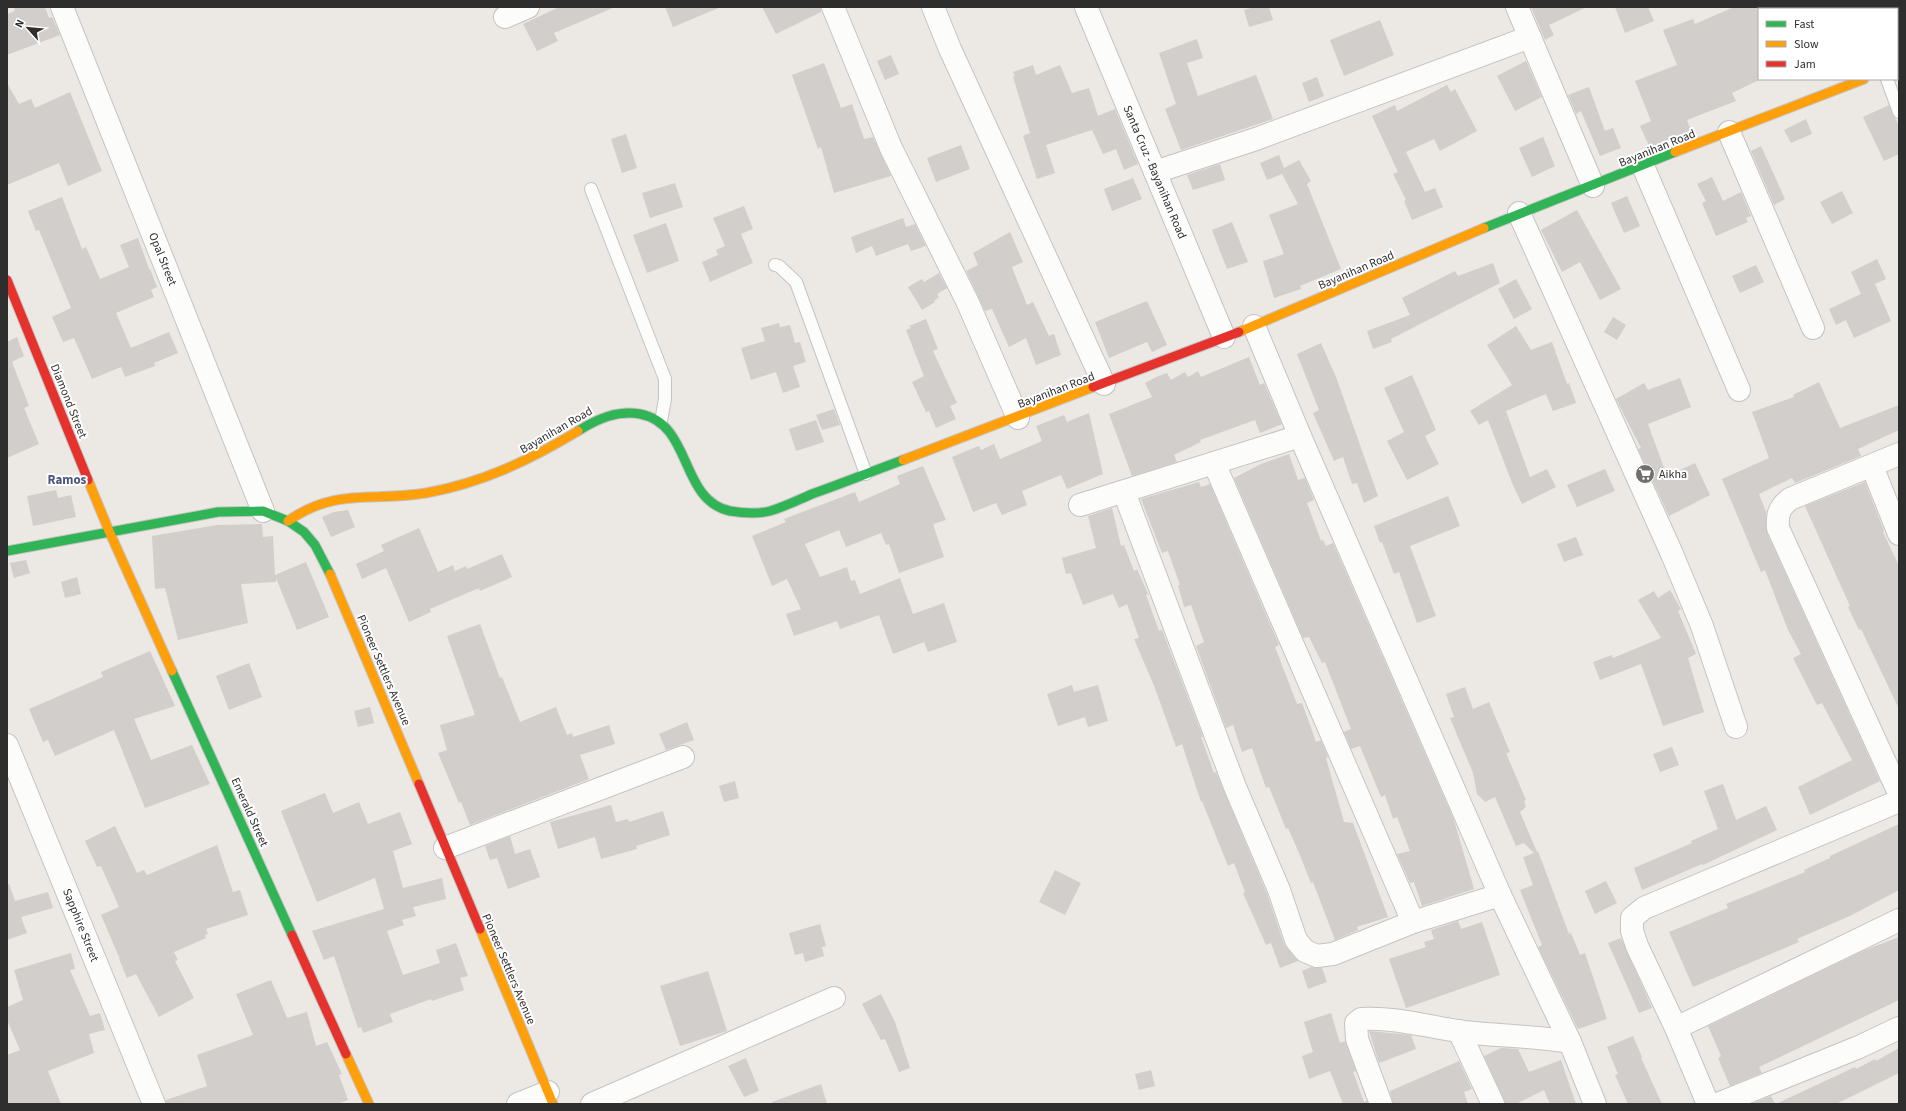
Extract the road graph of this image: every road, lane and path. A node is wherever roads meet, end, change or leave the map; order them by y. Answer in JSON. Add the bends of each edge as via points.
{"nodes":[{"id":1,"x":62,"y":7,"type":"edge"},
{"id":2,"x":528,"y":7,"type":"edge"},
{"id":3,"x":833,"y":7,"type":"edge"},
{"id":4,"x":933,"y":7,"type":"edge"},
{"id":5,"x":1086,"y":7,"type":"edge"},
{"id":6,"x":1517,"y":7,"type":"edge"},
{"id":7,"x":505,"y":17,"type":"dead end"},
{"id":8,"x":1530,"y":37,"type":"junction"},
{"id":9,"x":1861,"y":80,"type":"edge"},
{"id":10,"x":1887,"y":80,"type":"edge"},
{"id":11,"x":1899,"y":112,"type":"edge"},
{"id":12,"x":1729,"y":132,"type":"junction"},
{"id":13,"x":1643,"y":166,"type":"junction"},
{"id":14,"x":1155,"y":172,"type":"junction"},
{"id":15,"x":1593,"y":186,"type":"junction"},
{"id":16,"x":590,"y":189,"type":"dead end"},
{"id":17,"x":1519,"y":213,"type":"junction"},
{"id":18,"x":775,"y":265,"type":"dead end"},
{"id":19,"x":7,"y":280,"type":"edge"},
{"id":20,"x":1254,"y":326,"type":"junction"},
{"id":21,"x":1813,"y":328,"type":"dead end"},
{"id":22,"x":1224,"y":337,"type":"junction"},
{"id":23,"x":1104,"y":384,"type":"junction"},
{"id":24,"x":1739,"y":390,"type":"dead end"},
{"id":25,"x":1018,"y":418,"type":"junction"},
{"id":26,"x":661,"y":421,"type":"junction"},
{"id":27,"x":1300,"y":436,"type":"junction"},
{"id":28,"x":1899,"y":454,"type":"edge"},
{"id":29,"x":1214,"y":464,"type":"junction"},
{"id":30,"x":1872,"y":466,"type":"junction"},
{"id":31,"x":866,"y":474,"type":"junction"},
{"id":32,"x":1124,"y":492,"type":"junction"},
{"id":33,"x":1080,"y":505,"type":"dead end"},
{"id":34,"x":263,"y":511,"type":"junction"},
{"id":35,"x":288,"y":520,"type":"junction"},
{"id":36,"x":109,"y":531,"type":"junction"},
{"id":37,"x":1899,"y":534,"type":"edge"},
{"id":38,"x":7,"y":552,"type":"edge"},
{"id":39,"x":1736,"y":727,"type":"dead end"},
{"id":40,"x":7,"y":745,"type":"edge"},
{"id":41,"x":683,"y":756,"type":"dead end"},
{"id":42,"x":1899,"y":793,"type":"edge"},
{"id":43,"x":1899,"y":801,"type":"edge"},
{"id":44,"x":445,"y":848,"type":"junction"},
{"id":45,"x":1500,"y":895,"type":"junction"},
{"id":46,"x":1899,"y":920,"type":"edge"},
{"id":47,"x":1412,"y":922,"type":"junction"},
{"id":48,"x":834,"y":998,"type":"dead end"},
{"id":49,"x":1676,"y":1028,"type":"junction"},
{"id":50,"x":1899,"y":1028,"type":"edge"},
{"id":51,"x":1459,"y":1031,"type":"junction"},
{"id":52,"x":1570,"y":1042,"type":"junction"},
{"id":53,"x":551,"y":1098,"type":"edge"},
{"id":54,"x":154,"y":1104,"type":"edge"},
{"id":55,"x":368,"y":1104,"type":"edge"},
{"id":56,"x":518,"y":1104,"type":"edge"},
{"id":57,"x":592,"y":1104,"type":"edge"},
{"id":58,"x":1381,"y":1104,"type":"edge"},
{"id":59,"x":1493,"y":1104,"type":"edge"},
{"id":60,"x":1595,"y":1104,"type":"edge"},
{"id":61,"x":1708,"y":1104,"type":"edge"},
{"id":62,"x":1718,"y":1104,"type":"edge"}],
"edges":[{"from":1,"to":34,"type":"street","name":"Opal Street"},
{"from":2,"to":7,"type":"street"},
{"from":3,"to":25,"type":"street","via":[[891,148],[968,303]]},
{"from":4,"to":23,"type":"street"},
{"from":5,"to":14,"type":"street","name":"Santa Cruz - Bayanihan Road"},
{"from":6,"to":8,"type":"street"},
{"from":8,"to":14,"type":"street","via":[[1256,139]]},
{"from":8,"to":15,"type":"street"},
{"from":9,"to":12,"type":"street","name":"Bayanihan Road"},
{"from":10,"to":11,"type":"lane"},
{"from":12,"to":13,"type":"street","name":"Bayanihan Road"},
{"from":12,"to":21,"type":"street"},
{"from":13,"to":15,"type":"street","name":"Bayanihan Road"},
{"from":13,"to":24,"type":"street"},
{"from":14,"to":22,"type":"street","name":"Santa Cruz - Bayanihan Road"},
{"from":15,"to":17,"type":"street","name":"Bayanihan Road"},
{"from":16,"to":26,"type":"lane","via":[[664,379],[665,399]]},
{"from":17,"to":20,"type":"street","name":"Bayanihan Road"},
{"from":17,"to":39,"type":"street","via":[[1672,554],[1702,626]]},
{"from":18,"to":31,"type":"lane","via":[[796,282]]},
{"from":19,"to":36,"type":"street","name":"Diamond Street"},
{"from":20,"to":22,"type":"street","name":"Bayanihan Road"},
{"from":20,"to":27,"type":"street"},
{"from":22,"to":23,"type":"street","name":"Bayanihan Road"},
{"from":23,"to":25,"type":"street","name":"Bayanihan Road"},
{"from":25,"to":31,"type":"street","name":"Bayanihan Road"},
{"from":26,"to":31,"type":"street","name":"Bayanihan Road","via":[[674,434],[696,484],[706,499],[717,507],[732,511],[769,511]]},
{"from":26,"to":35,"type":"street","name":"Bayanihan Road","via":[[634,412],[614,413],[595,420],[550,449],[490,476],[406,496],[353,497],[328,501],[310,507]]},
{"from":27,"to":29,"type":"street"},
{"from":27,"to":45,"type":"street"},
{"from":28,"to":30,"type":"street"},
{"from":29,"to":32,"type":"street"},
{"from":29,"to":47,"type":"street"},
{"from":30,"to":37,"type":"street"},
{"from":30,"to":42,"type":"street","via":[[1790,499],[1781,507],[1777,517],[1778,528]]},
{"from":32,"to":33,"type":"street"},
{"from":32,"to":47,"type":"street","via":[[1235,786],[1279,890],[1296,940],[1305,951],[1317,956],[1333,954]]},
{"from":34,"to":35,"type":"street","name":"Pioneer Settlers Avenue"},
{"from":34,"to":36,"type":"street","name":"Pioneer Settlers Avenue","via":[[218,512]]},
{"from":35,"to":44,"type":"street","name":"Pioneer Settlers Avenue","via":[[304,532],[315,545],[337,587]]},
{"from":36,"to":38,"type":"street","name":"Pioneer Settlers Avenue"},
{"from":36,"to":55,"type":"street","name":"Emerald Street"},
{"from":40,"to":54,"type":"street","name":"Sapphire Street"},
{"from":41,"to":44,"type":"street"},
{"from":43,"to":49,"type":"street","via":[[1644,908],[1632,918],[1632,931],[1638,946]]},
{"from":44,"to":53,"type":"street","name":"Pioneer Settlers Avenue"},
{"from":45,"to":47,"type":"street"},
{"from":45,"to":52,"type":"street"},
{"from":46,"to":49,"type":"street"},
{"from":48,"to":57,"type":"street"},
{"from":49,"to":61,"type":"street"},
{"from":50,"to":62,"type":"street"},
{"from":51,"to":52,"type":"street"},
{"from":51,"to":58,"type":"street","via":[[1417,1022],[1360,1019],[1356,1023],[1358,1039]]},
{"from":51,"to":59,"type":"street"},
{"from":52,"to":60,"type":"street"},
{"from":53,"to":56,"type":"street"}]}
